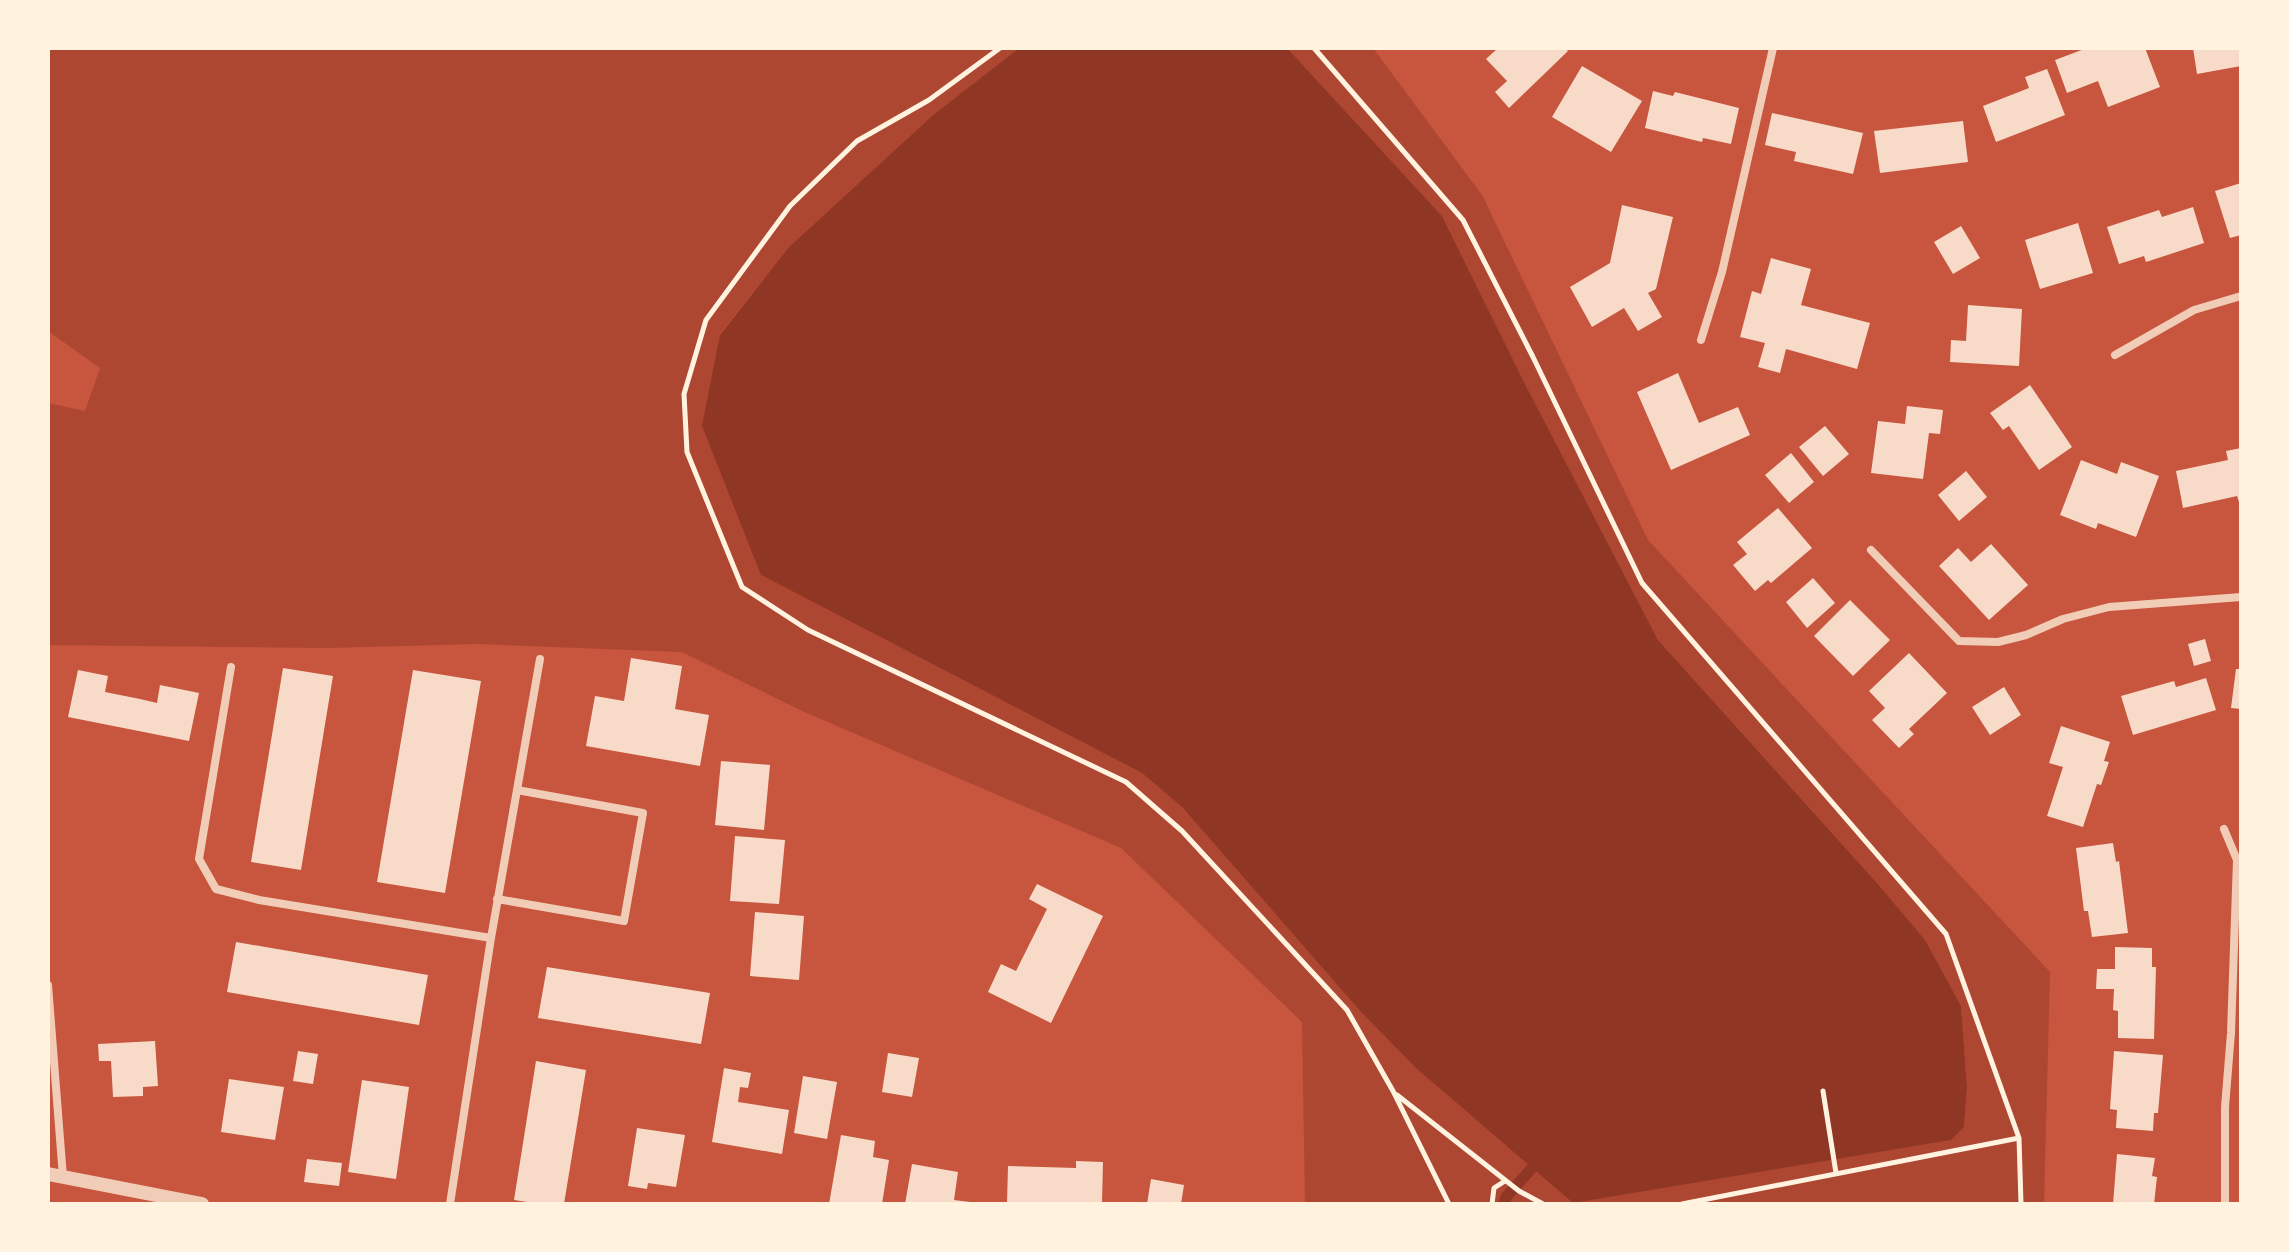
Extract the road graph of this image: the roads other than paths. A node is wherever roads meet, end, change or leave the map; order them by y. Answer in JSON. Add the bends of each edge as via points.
{"nodes":[{"id":1,"x":1773,"y":48,"type":"edge"},
{"id":2,"x":2241,"y":296,"type":"edge"},
{"id":3,"x":1701,"y":340,"type":"dead end"},
{"id":4,"x":2115,"y":355,"type":"dead end"},
{"id":5,"x":1871,"y":550,"type":"dead end"},
{"id":6,"x":2241,"y":597,"type":"edge"},
{"id":7,"x":540,"y":659,"type":"dead end"},
{"id":8,"x":231,"y":667,"type":"dead end"},
{"id":9,"x":517,"y":790,"type":"junction"},
{"id":10,"x":2224,"y":829,"type":"dead end"},
{"id":11,"x":497,"y":899,"type":"junction"},
{"id":12,"x":491,"y":938,"type":"junction"},
{"id":13,"x":48,"y":985,"type":"edge"},
{"id":14,"x":2231,"y":1033,"type":"junction"},
{"id":15,"x":2241,"y":1033,"type":"edge"},
{"id":16,"x":56,"y":1176,"type":"edge"},
{"id":17,"x":202,"y":1204,"type":"edge"},
{"id":18,"x":450,"y":1204,"type":"edge"},
{"id":19,"x":2225,"y":1204,"type":"edge"}],
"edges":[{"from":1,"to":3,"type":"street","via":[[1722,272]]},
{"from":2,"to":4,"type":"street","via":[[2194,310]]},
{"from":5,"to":6,"type":"street","via":[[1959,641],[1998,642],[2109,607]]},
{"from":7,"to":9,"type":"street"},
{"from":8,"to":12,"type":"street","via":[[199,859],[216,889]]},
{"from":9,"to":11,"type":"street"},
{"from":9,"to":11,"type":"street","via":[[643,813],[624,921]]},
{"from":10,"to":14,"type":"street","via":[[2237,860]]},
{"from":11,"to":12,"type":"street"},
{"from":12,"to":18,"type":"street"},
{"from":13,"to":16,"type":"street"},
{"from":14,"to":15,"type":"street"},
{"from":14,"to":19,"type":"street"},
{"from":16,"to":17,"type":"street"}]}
